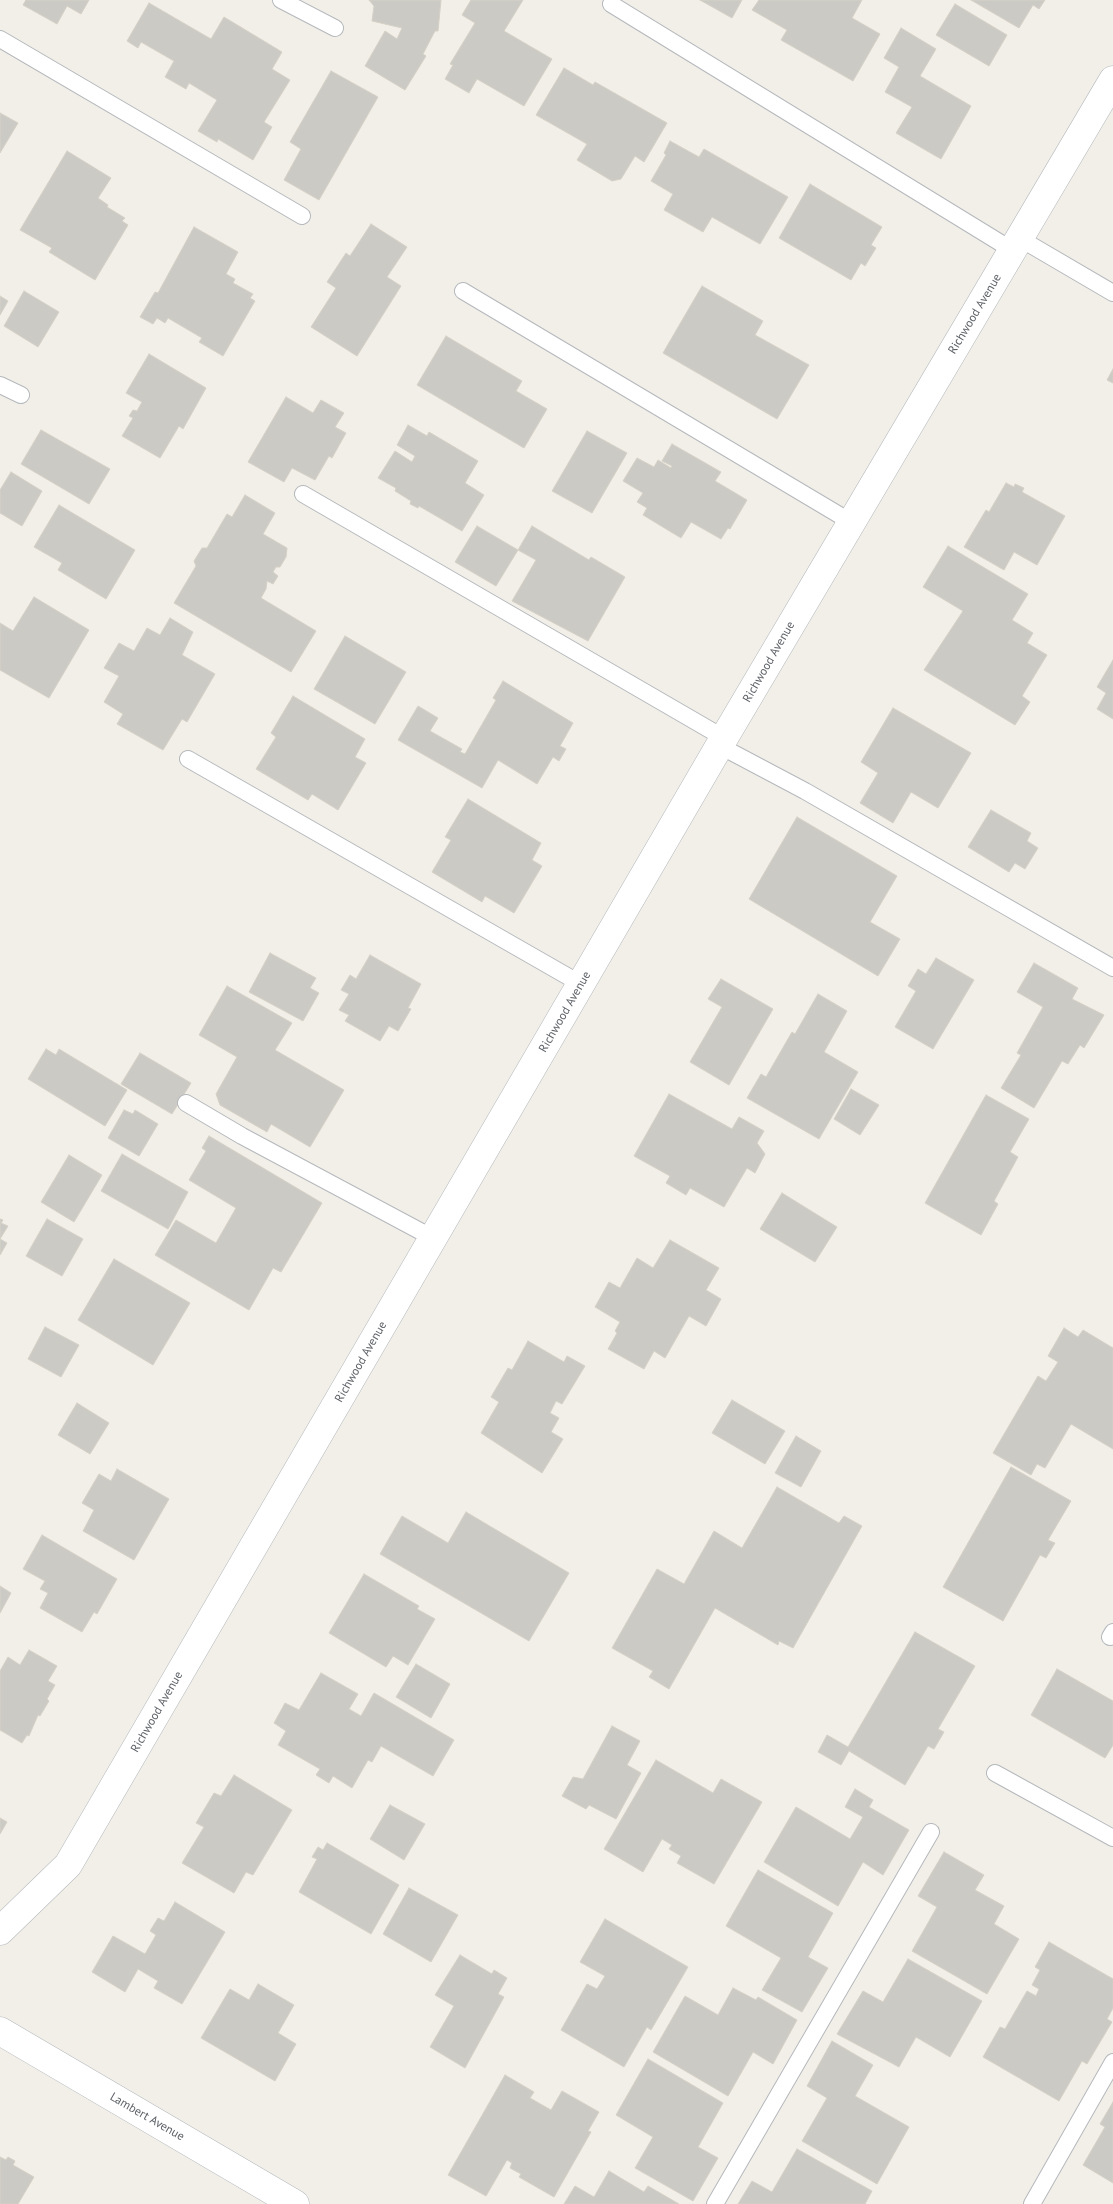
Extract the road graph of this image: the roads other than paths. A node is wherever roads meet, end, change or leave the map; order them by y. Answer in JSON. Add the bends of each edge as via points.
{"nodes":[{"id":1,"x":281,"y":0,"type":"edge"},
{"id":2,"x":611,"y":4,"type":"dead end"},
{"id":3,"x":335,"y":28,"type":"dead end"},
{"id":4,"x":0,"y":39,"type":"edge"},
{"id":5,"x":1113,"y":80,"type":"edge"},
{"id":6,"x":302,"y":216,"type":"dead end"},
{"id":7,"x":1016,"y":244,"type":"junction"},
{"id":8,"x":462,"y":291,"type":"dead end"},
{"id":9,"x":1113,"y":293,"type":"edge"},
{"id":10,"x":0,"y":385,"type":"edge"},
{"id":11,"x":22,"y":395,"type":"dead end"},
{"id":12,"x":303,"y":494,"type":"dead end"},
{"id":13,"x":851,"y":522,"type":"junction"},
{"id":14,"x":722,"y":742,"type":"junction"},
{"id":15,"x":188,"y":758,"type":"dead end"},
{"id":16,"x":1113,"y":968,"type":"edge"},
{"id":17,"x":581,"y":984,"type":"junction"},
{"id":18,"x":186,"y":1103,"type":"dead end"},
{"id":19,"x":433,"y":1238,"type":"junction"},
{"id":20,"x":995,"y":1773,"type":"dead end"},
{"id":21,"x":931,"y":1832,"type":"dead end"},
{"id":22,"x":1113,"y":1838,"type":"edge"},
{"id":23,"x":0,"y":1931,"type":"edge"},
{"id":24,"x":0,"y":2031,"type":"edge"},
{"id":25,"x":1113,"y":2062,"type":"edge"},
{"id":26,"x":294,"y":2204,"type":"edge"},
{"id":27,"x":715,"y":2204,"type":"edge"},
{"id":28,"x":1032,"y":2204,"type":"edge"}],
"edges":[{"from":1,"to":3,"type":"lane"},
{"from":2,"to":7,"type":"lane"},
{"from":4,"to":6,"type":"lane"},
{"from":5,"to":7,"type":"street","name":"Richwood Avenue"},
{"from":7,"to":9,"type":"lane"},
{"from":7,"to":13,"type":"street","name":"Richwood Avenue"},
{"from":8,"to":13,"type":"lane"},
{"from":10,"to":11,"type":"lane"},
{"from":12,"to":14,"type":"lane"},
{"from":13,"to":14,"type":"street","name":"Richwood Avenue"},
{"from":14,"to":16,"type":"lane"},
{"from":14,"to":17,"type":"street","name":"Richwood Avenue"},
{"from":15,"to":17,"type":"lane"},
{"from":17,"to":19,"type":"street","name":"Richwood Avenue"},
{"from":18,"to":19,"type":"lane"},
{"from":19,"to":23,"type":"street","name":"Richwood Avenue","via":[[68,1865]]},
{"from":20,"to":22,"type":"lane"},
{"from":21,"to":27,"type":"lane"},
{"from":24,"to":26,"type":"street","name":"Lambert Avenue"},
{"from":25,"to":28,"type":"lane"}]}
